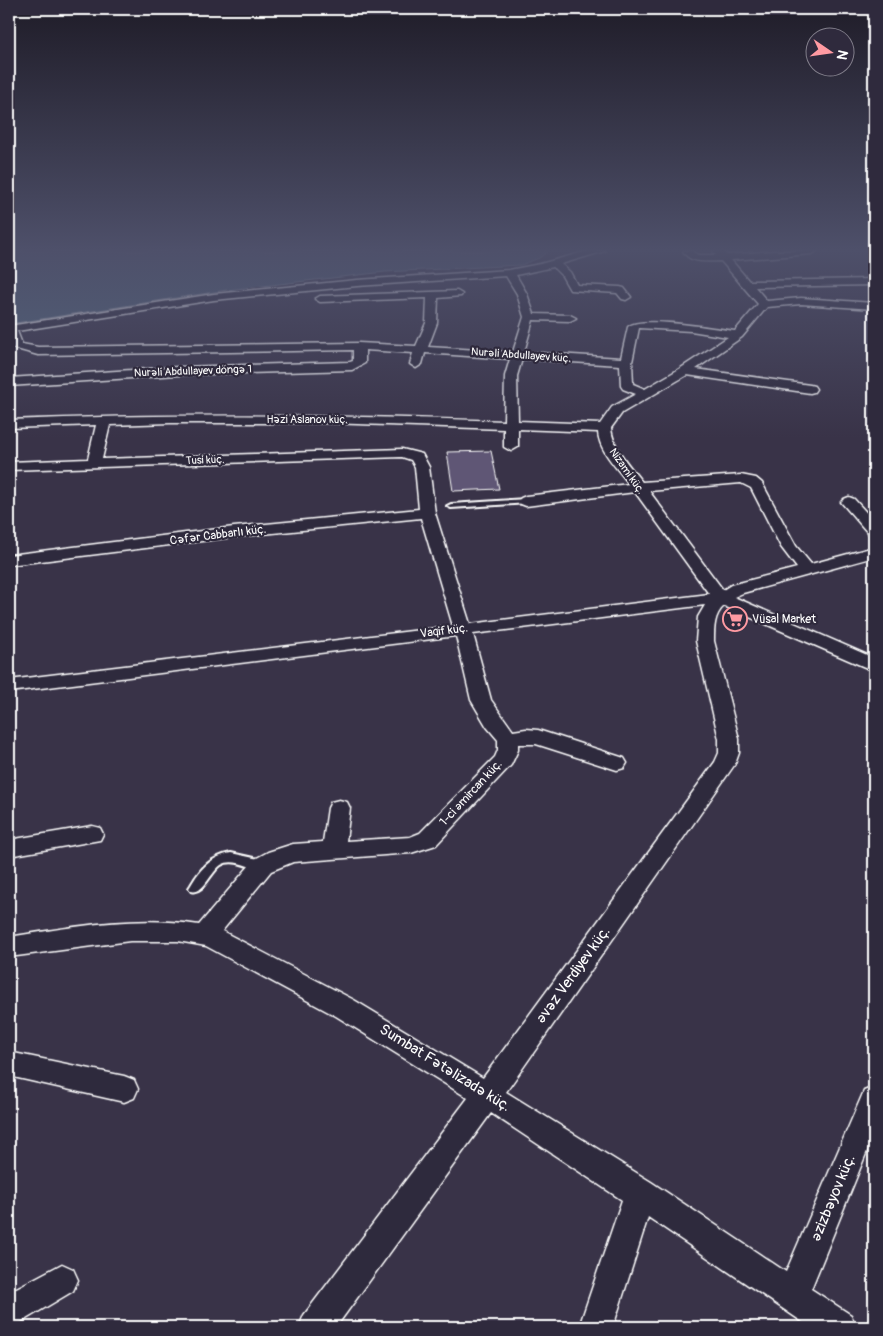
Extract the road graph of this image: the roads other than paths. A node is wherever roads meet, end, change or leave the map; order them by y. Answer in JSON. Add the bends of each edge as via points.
{"nodes":[{"id":1,"x":105,"y":313,"type":"edge"},
{"id":2,"x":433,"y":313,"type":"edge"},
{"id":3,"x":529,"y":313,"type":"edge"},
{"id":4,"x":756,"y":313,"type":"edge"},
{"id":5,"x":529,"y":317,"type":"junction"},
{"id":6,"x":570,"y":318,"type":"dead end"},
{"id":7,"x":9,"y":329,"type":"edge"},
{"id":8,"x":738,"y":335,"type":"junction"},
{"id":9,"x":359,"y":346,"type":"junction"},
{"id":10,"x":420,"y":348,"type":"junction"},
{"id":11,"x":518,"y":356,"type":"junction"},
{"id":12,"x":626,"y":362,"type":"junction"},
{"id":13,"x":416,"y":364,"type":"dead end"},
{"id":14,"x":685,"y":371,"type":"junction"},
{"id":15,"x":9,"y":382,"type":"edge"},
{"id":16,"x":810,"y":389,"type":"dead end"},
{"id":17,"x":645,"y":393,"type":"junction"},
{"id":18,"x":104,"y":421,"type":"junction"},
{"id":19,"x":9,"y":424,"type":"edge"},
{"id":20,"x":512,"y":425,"type":"junction"},
{"id":21,"x":604,"y":428,"type":"junction"},
{"id":22,"x":511,"y":447,"type":"dead end"},
{"id":23,"x":94,"y":463,"type":"junction"},
{"id":24,"x":9,"y":466,"type":"edge"},
{"id":25,"x":638,"y":487,"type":"junction"},
{"id":26,"x":526,"y":501,"type":"joint"},
{"id":27,"x":849,"y":502,"type":"dead end"},
{"id":28,"x":451,"y":506,"type":"dead end"},
{"id":29,"x":427,"y":513,"type":"junction"},
{"id":30,"x":874,"y":530,"type":"edge"},
{"id":31,"x":874,"y":552,"type":"edge"},
{"id":32,"x":9,"y":560,"type":"edge"},
{"id":33,"x":806,"y":570,"type":"junction"},
{"id":34,"x":721,"y":598,"type":"junction"},
{"id":35,"x":463,"y":629,"type":"junction"},
{"id":36,"x":874,"y":665,"type":"edge"},
{"id":37,"x":9,"y":686,"type":"edge"},
{"id":38,"x":508,"y":739,"type":"junction"},
{"id":39,"x":617,"y":763,"type":"dead end"},
{"id":40,"x":339,"y":808,"type":"dead end"},
{"id":41,"x":92,"y":834,"type":"dead end"},
{"id":42,"x":9,"y":848,"type":"edge"},
{"id":43,"x":334,"y":850,"type":"junction"},
{"id":44,"x":263,"y":865,"type":"junction"},
{"id":45,"x":195,"y":888,"type":"dead end"},
{"id":46,"x":204,"y":936,"type":"junction"},
{"id":47,"x":9,"y":947,"type":"edge"},
{"id":48,"x":9,"y":1064,"type":"edge"},
{"id":49,"x":124,"y":1089,"type":"dead end"},
{"id":50,"x":488,"y":1094,"type":"junction"},
{"id":51,"x":874,"y":1100,"type":"edge"},
{"id":52,"x":640,"y":1193,"type":"junction"},
{"id":53,"x":62,"y":1280,"type":"dead end"},
{"id":54,"x":792,"y":1296,"type":"junction"},
{"id":55,"x":9,"y":1310,"type":"edge"},
{"id":56,"x":316,"y":1327,"type":"edge"},
{"id":57,"x":596,"y":1327,"type":"edge"},
{"id":58,"x":839,"y":1327,"type":"edge"}],
"edges":[{"from":1,"to":7,"type":"street"},
{"from":2,"to":10,"type":"street","via":[[434,320]]},
{"from":3,"to":5,"type":"street"},
{"from":4,"to":8,"type":"street"},
{"from":5,"to":6,"type":"street"},
{"from":5,"to":11,"type":"street"},
{"from":7,"to":9,"type":"street","name":"Nurəli Abdullayev küç.","via":[[17,346],[38,351]]},
{"from":8,"to":12,"type":"street","via":[[637,325]]},
{"from":8,"to":14,"type":"street"},
{"from":9,"to":10,"type":"street","name":"Nurəli Abdullayev küç."},
{"from":9,"to":15,"type":"street","name":"Nurəli Abdullayev döngə 1","via":[[359,362],[352,366],[178,371]]},
{"from":10,"to":11,"type":"street","name":"Nurəli Abdullayev küç."},
{"from":10,"to":13,"type":"street"},
{"from":11,"to":12,"type":"street","name":"Nurəli Abdullayev küç."},
{"from":11,"to":20,"type":"street","via":[[511,376]]},
{"from":12,"to":17,"type":"street","via":[[627,386]]},
{"from":14,"to":16,"type":"street"},
{"from":14,"to":17,"type":"street"},
{"from":17,"to":21,"type":"street","via":[[618,410]]},
{"from":18,"to":19,"type":"street","name":"Həzi Aslanov küç."},
{"from":18,"to":20,"type":"street","name":"Həzi Aslanov küç.","via":[[328,419]]},
{"from":18,"to":23,"type":"street"},
{"from":20,"to":21,"type":"street","name":"Həzi Aslanov küç."},
{"from":20,"to":22,"type":"street"},
{"from":21,"to":25,"type":"street","name":"Nizami küç.","via":[[611,450]]},
{"from":23,"to":24,"type":"street","name":"Tusi küç."},
{"from":23,"to":29,"type":"street","name":"Tusi küç.","via":[[402,453],[417,457],[422,468]]},
{"from":25,"to":26,"type":"street"},
{"from":25,"to":33,"type":"street","via":[[730,479],[751,481],[788,546]]},
{"from":25,"to":34,"type":"street","name":"Nizami küç."},
{"from":26,"to":28,"type":"lane"},
{"from":27,"to":30,"type":"street"},
{"from":29,"to":32,"type":"street","name":"Cəfər Cabbarlı küç.","via":[[234,532]]},
{"from":29,"to":35,"type":"street"},
{"from":31,"to":33,"type":"street","name":"Vaqif küç."},
{"from":33,"to":34,"type":"street","name":"Vaqif küç.","via":[[737,589]]},
{"from":34,"to":35,"type":"street","name":"Vaqif küç."},
{"from":34,"to":36,"type":"street","name":"Nizami küç."},
{"from":34,"to":50,"type":"street","name":"Əvəz Verdiyev küç.","via":[[710,610],[704,636],[728,739],[729,753],[725,764]]},
{"from":35,"to":37,"type":"street","name":"Vaqif küç."},
{"from":35,"to":38,"type":"street","via":[[481,700]]},
{"from":38,"to":39,"type":"street","via":[[538,737]]},
{"from":38,"to":43,"type":"street","name":"1-ci Əmircan küç.","via":[[508,750],[496,770],[428,839],[412,845]]},
{"from":40,"to":43,"type":"street"},
{"from":41,"to":42,"type":"street"},
{"from":43,"to":44,"type":"street","name":"1-ci Əmircan küç.","via":[[293,853]]},
{"from":44,"to":45,"type":"lane","via":[[244,858],[227,857],[204,873]]},
{"from":44,"to":46,"type":"street","name":"1-ci Əmircan küç."},
{"from":46,"to":47,"type":"street","name":"Sumbat Fətəlizadə küç.","via":[[180,932],[124,932]]},
{"from":46,"to":50,"type":"street","name":"Sumbat Fətəlizadə küç.","via":[[330,998]]},
{"from":48,"to":49,"type":"street"},
{"from":50,"to":52,"type":"street","name":"Sumbat Fətəlizadə küç."},
{"from":50,"to":56,"type":"street","name":"Əvəz Verdiyev küç."},
{"from":51,"to":54,"type":"street","name":"Əzizbəyov küç."},
{"from":52,"to":54,"type":"street","name":"Sumbat Fətəlizadə küç."},
{"from":52,"to":57,"type":"street"},
{"from":53,"to":55,"type":"street"},
{"from":54,"to":58,"type":"street","name":"Sumbat Fətəlizadə küç."}]}
